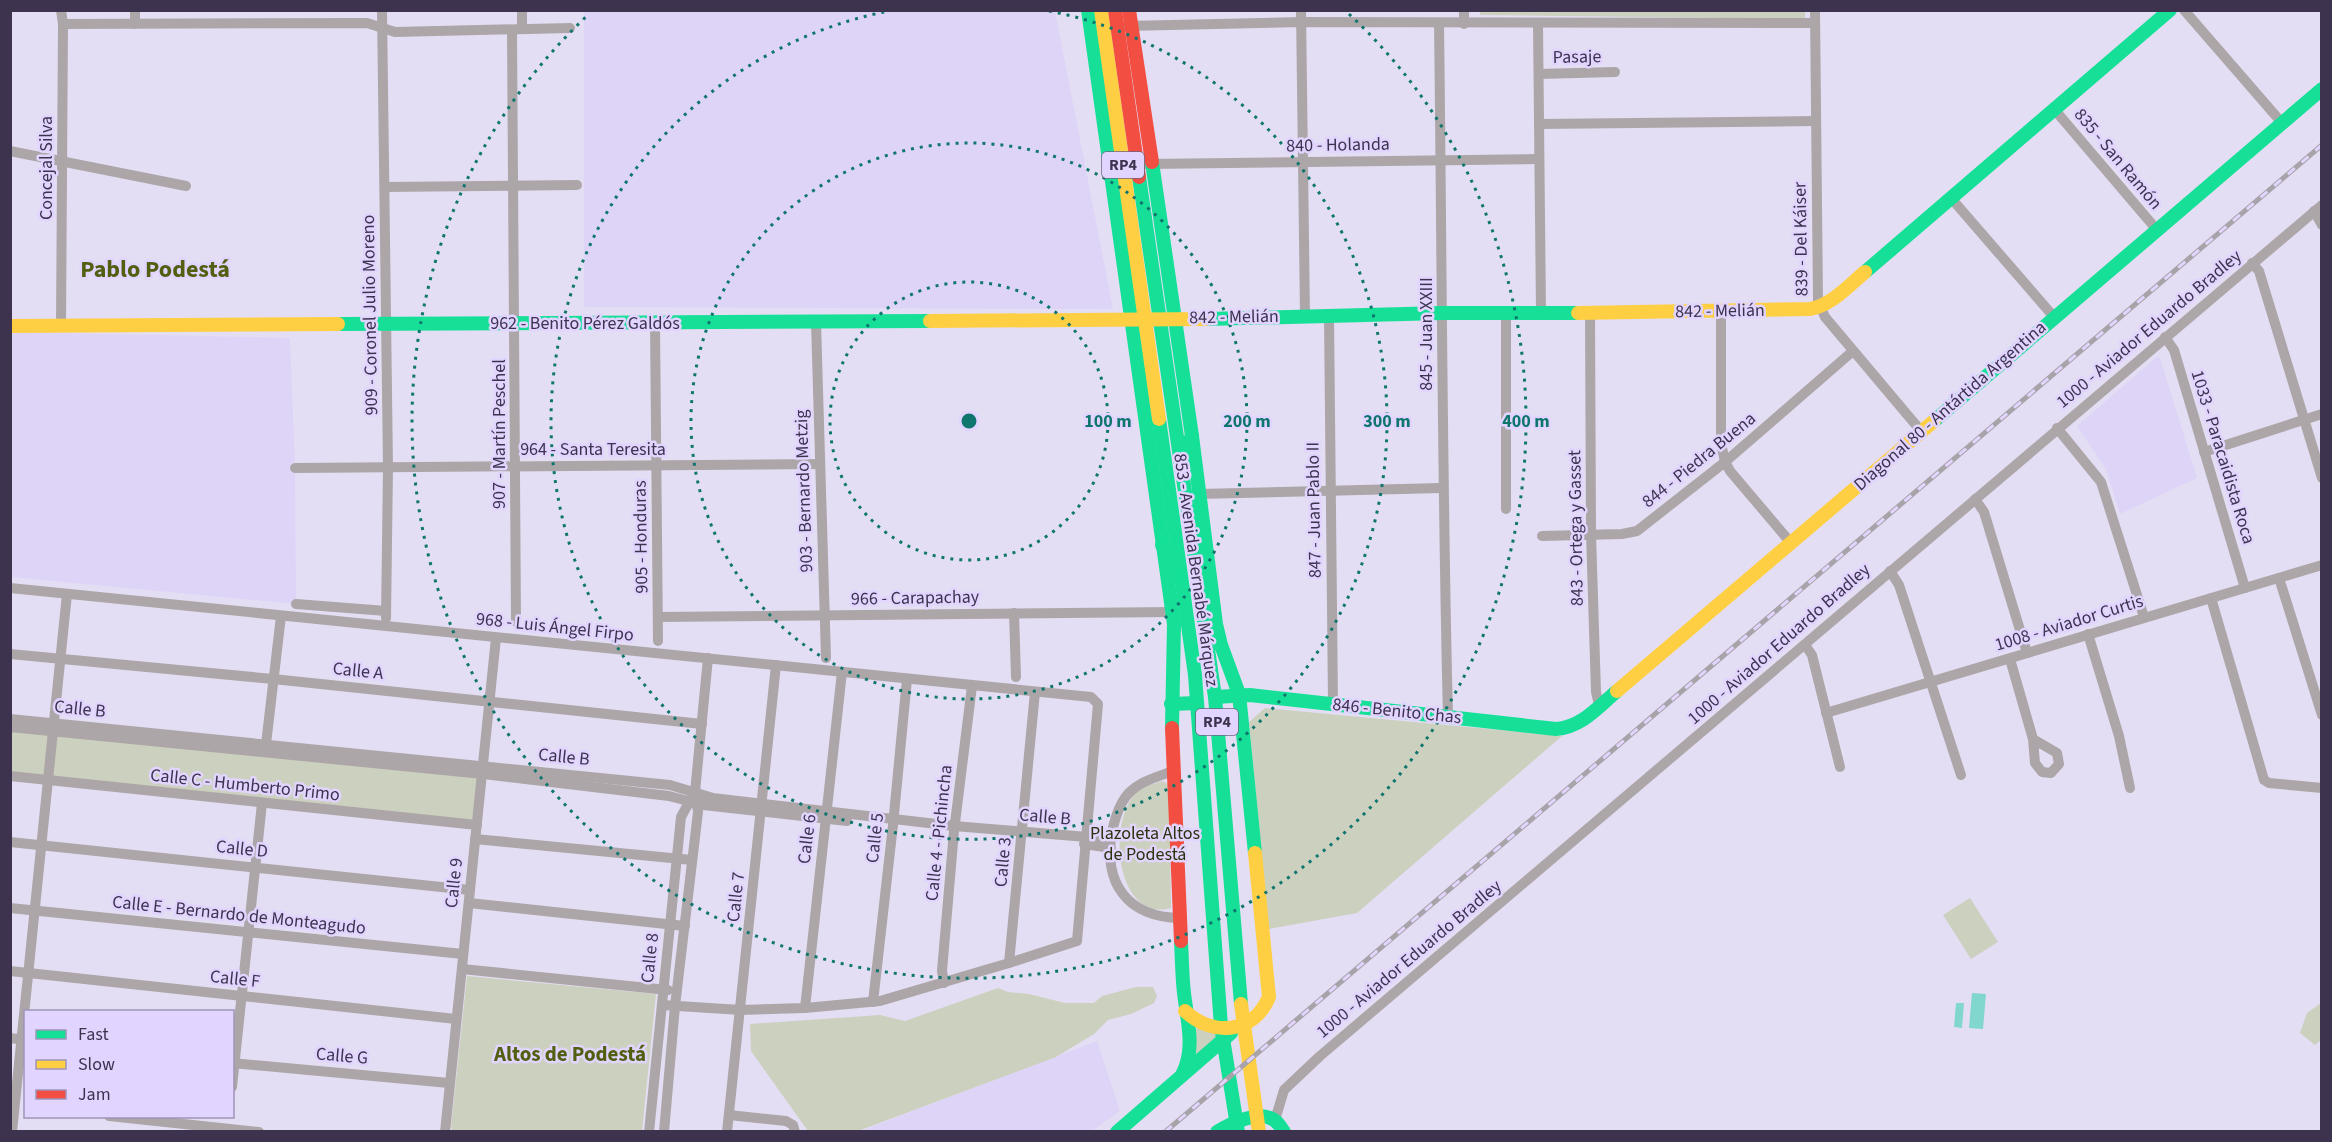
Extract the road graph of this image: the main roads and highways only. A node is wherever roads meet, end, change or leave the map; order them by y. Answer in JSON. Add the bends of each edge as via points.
{"nodes":[{"id":1,"x":1088,"y":10,"type":"edge"},
{"id":2,"x":1101,"y":10,"type":"edge"},
{"id":3,"x":1115,"y":10,"type":"edge"},
{"id":4,"x":1129,"y":10,"type":"edge"},
{"id":5,"x":2170,"y":10,"type":"edge"},
{"id":6,"x":1124,"y":26,"type":"junction"},
{"id":7,"x":2322,"y":89,"type":"edge"},
{"id":8,"x":1167,"y":319,"type":"junction"},
{"id":9,"x":1138,"y":320,"type":"junction"},
{"id":10,"x":10,"y":326,"type":"edge"},
{"id":11,"x":1192,"y":436,"type":"junction"},
{"id":12,"x":1180,"y":460,"type":"junction"},
{"id":13,"x":1162,"y":545,"type":"junction"},
{"id":14,"x":1184,"y":589,"type":"junction"},
{"id":15,"x":1239,"y":694,"type":"junction"},
{"id":16,"x":1215,"y":697,"type":"junction"},
{"id":17,"x":1197,"y":703,"type":"junction"},
{"id":18,"x":1171,"y":704,"type":"junction"},
{"id":19,"x":1578,"y":724,"type":"joint"},
{"id":20,"x":1185,"y":1011,"type":"junction"},
{"id":21,"x":1241,"y":1024,"type":"junction"},
{"id":22,"x":1182,"y":1075,"type":"junction"},
{"id":23,"x":1117,"y":1131,"type":"edge"},
{"id":24,"x":1217,"y":1131,"type":"edge"},
{"id":25,"x":1238,"y":1131,"type":"edge"},
{"id":26,"x":1260,"y":1131,"type":"edge"},
{"id":27,"x":1284,"y":1131,"type":"edge"}],
"edges":[{"from":1,"to":9,"type":"main road","name":"853 - Avenida Bernabé Márquez"},
{"from":2,"to":9,"type":"main road","name":"853 - Avenida Bernabé Márquez","number":"RP4"},
{"from":3,"to":6,"type":"main road","name":"853 - Avenida Bernabé Márquez","number":"RP4"},
{"from":4,"to":6,"type":"main road","name":"853 - Avenida Bernabé Márquez"},
{"from":5,"to":8,"type":"main road","name":"842 - Melián","via":[[1820,307]]},
{"from":6,"to":8,"type":"main road","name":"853 - Avenida Bernabé Márquez","number":"RP4","via":[[1137,167]]},
{"from":6,"to":8,"type":"main road","name":"853 - Avenida Bernabé Márquez","via":[[1152,163]]},
{"from":7,"to":19,"type":"main road","name":"Diagonal 80 - Antártida Argentina"},
{"from":8,"to":9,"type":"main road","name":"962 - Benito Pérez Galdós"},
{"from":8,"to":11,"type":"main road","name":"853 - Avenida Bernabé Márquez"},
{"from":8,"to":12,"type":"main road","name":"853 - Avenida Bernabé Márquez","number":"RP4"},
{"from":9,"to":10,"type":"main road","name":"962 - Benito Pérez Galdós"},
{"from":9,"to":13,"type":"main road","name":"853 - Avenida Bernabé Márquez"},
{"from":9,"to":14,"type":"main road","name":"853 - Avenida Bernabé Márquez","number":"RP4"},
{"from":11,"to":12,"type":"main road"},
{"from":11,"to":15,"type":"main road","name":"853 - Avenida Bernabé Márquez","via":[[1218,636]]},
{"from":12,"to":16,"type":"main road","name":"853 - Avenida Bernabé Márquez","number":"RP4"},
{"from":13,"to":14,"type":"main road"},
{"from":13,"to":18,"type":"main road","name":"853 - Avenida Bernabé Márquez","via":[[1175,635]]},
{"from":14,"to":17,"type":"main road","name":"853 - Avenida Bernabé Márquez","number":"RP4"},
{"from":15,"to":16,"type":"main road","name":"846 - Benito Chas"},
{"from":15,"to":19,"type":"main road","name":"846 - Benito Chas","via":[[1556,729]]},
{"from":15,"to":21,"type":"main road","name":"853 - Avenida Bernabé Márquez","via":[[1269,997],[1261,1014]]},
{"from":16,"to":26,"type":"main road","name":"853 - Avenida Bernabé Márquez","number":"RP4","via":[[1238,986]]},
{"from":17,"to":18,"type":"main road"},
{"from":17,"to":25,"type":"main road","name":"853 - Avenida Bernabé Márquez","number":"RP4","via":[[1221,1026]]},
{"from":18,"to":20,"type":"main road","name":"853 - Avenida Bernabé Márquez"},
{"from":20,"to":21,"type":"main road","via":[[1195,1022],[1212,1028]]},
{"from":20,"to":22,"type":"main road","name":"853 - Avenida Bernabé Márquez","via":[[1190,1050]]},
{"from":21,"to":22,"type":"main road"},
{"from":22,"to":23,"type":"main road"},
{"from":24,"to":27,"type":"main road","via":[[1254,1118],[1275,1120]]}]}
